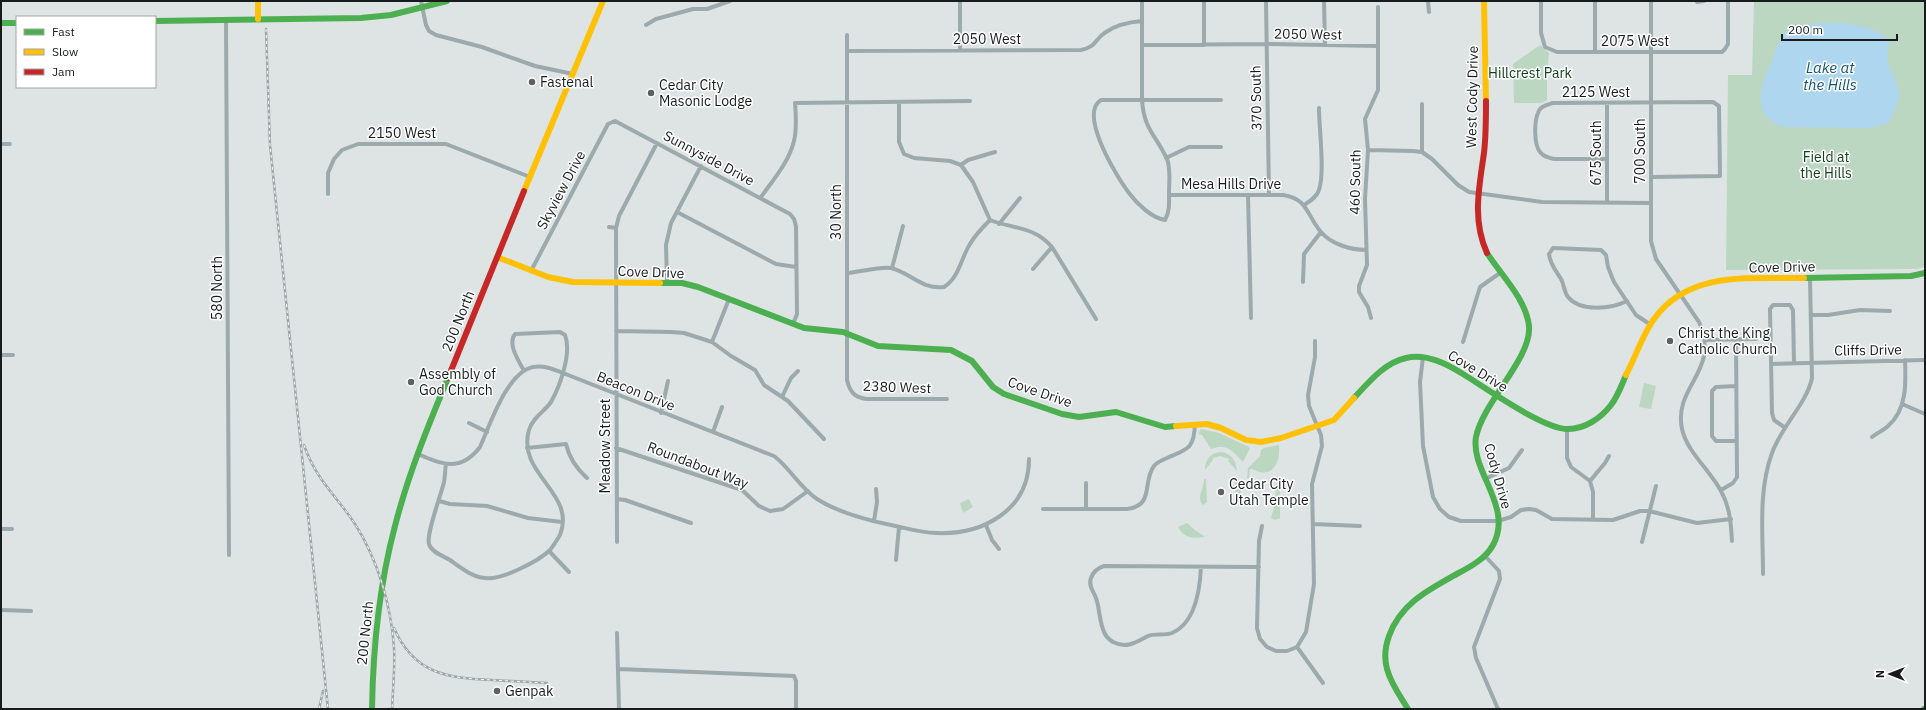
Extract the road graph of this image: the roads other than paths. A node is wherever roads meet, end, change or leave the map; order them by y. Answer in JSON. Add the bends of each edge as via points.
{"nodes":[{"id":1,"x":258,"y":1,"type":"edge"},
{"id":2,"x":421,"y":1,"type":"edge"},
{"id":3,"x":447,"y":1,"type":"edge"},
{"id":4,"x":603,"y":1,"type":"edge"},
{"id":5,"x":730,"y":1,"type":"edge"},
{"id":6,"x":960,"y":1,"type":"edge"},
{"id":7,"x":1142,"y":1,"type":"edge"},
{"id":8,"x":1204,"y":1,"type":"edge"},
{"id":9,"x":1266,"y":1,"type":"edge"},
{"id":10,"x":1324,"y":1,"type":"edge"},
{"id":11,"x":1428,"y":1,"type":"edge"},
{"id":12,"x":1484,"y":1,"type":"edge"},
{"id":13,"x":1541,"y":1,"type":"edge"},
{"id":14,"x":1595,"y":1,"type":"edge"},
{"id":15,"x":1651,"y":1,"type":"edge"},
{"id":16,"x":1704,"y":1,"type":"edge"},
{"id":17,"x":1728,"y":1,"type":"edge"},
{"id":18,"x":1696,"y":2,"type":"edge"},
{"id":19,"x":1378,"y":7,"type":"dead end"},
{"id":20,"x":422,"y":8,"type":"junction"},
{"id":21,"x":1428,"y":12,"type":"dead end"},
{"id":22,"x":258,"y":19,"type":"junction"},
{"id":23,"x":226,"y":20,"type":"junction"},
{"id":24,"x":156,"y":21,"type":"edge"},
{"id":25,"x":1142,"y":21,"type":"junction"},
{"id":26,"x":1,"y":23,"type":"edge"},
{"id":27,"x":16,"y":23,"type":"edge"},
{"id":28,"x":646,"y":25,"type":"dead end"},
{"id":29,"x":847,"y":35,"type":"dead end"},
{"id":30,"x":1266,"y":44,"type":"junction"},
{"id":31,"x":1142,"y":45,"type":"junction"},
{"id":32,"x":1204,"y":45,"type":"junction"},
{"id":33,"x":1325,"y":45,"type":"junction"},
{"id":34,"x":1378,"y":46,"type":"junction"},
{"id":35,"x":960,"y":50,"type":"junction"},
{"id":36,"x":846,"y":51,"type":"junction"},
{"id":37,"x":1651,"y":51,"type":"junction"},
{"id":38,"x":1595,"y":52,"type":"junction"},
{"id":39,"x":573,"y":74,"type":"junction"},
{"id":40,"x":1142,"y":100,"type":"junction"},
{"id":41,"x":1221,"y":100,"type":"dead end"},
{"id":42,"x":847,"y":102,"type":"junction"},
{"id":43,"x":899,"y":102,"type":"junction"},
{"id":44,"x":970,"y":102,"type":"dead end"},
{"id":45,"x":1651,"y":102,"type":"junction"},
{"id":46,"x":1422,"y":104,"type":"dead end"},
{"id":47,"x":1607,"y":104,"type":"junction"},
{"id":48,"x":1318,"y":108,"type":"dead end"},
{"id":49,"x":611,"y":122,"type":"joint"},
{"id":50,"x":657,"y":143,"type":"junction"},
{"id":51,"x":1,"y":144,"type":"edge"},
{"id":52,"x":10,"y":144,"type":"dead end"},
{"id":53,"x":1221,"y":147,"type":"dead end"},
{"id":54,"x":1368,"y":150,"type":"junction"},
{"id":55,"x":995,"y":152,"type":"dead end"},
{"id":56,"x":1422,"y":152,"type":"junction"},
{"id":57,"x":1166,"y":158,"type":"junction"},
{"id":58,"x":1607,"y":159,"type":"junction"},
{"id":59,"x":961,"y":165,"type":"junction"},
{"id":60,"x":701,"y":166,"type":"junction"},
{"id":61,"x":530,"y":177,"type":"junction"},
{"id":62,"x":1651,"y":177,"type":"junction"},
{"id":63,"x":1478,"y":193,"type":"junction"},
{"id":64,"x":328,"y":194,"type":"dead end"},
{"id":65,"x":1169,"y":195,"type":"junction"},
{"id":66,"x":1248,"y":195,"type":"junction"},
{"id":67,"x":1269,"y":195,"type":"junction"},
{"id":68,"x":761,"y":197,"type":"junction"},
{"id":69,"x":1020,"y":198,"type":"dead end"},
{"id":70,"x":1607,"y":203,"type":"junction"},
{"id":71,"x":1651,"y":203,"type":"junction"},
{"id":72,"x":1304,"y":205,"type":"junction"},
{"id":73,"x":677,"y":212,"type":"junction"},
{"id":74,"x":990,"y":220,"type":"junction"},
{"id":75,"x":999,"y":224,"type":"junction"},
{"id":76,"x":609,"y":226,"type":"dead end"},
{"id":77,"x":903,"y":226,"type":"dead end"},
{"id":78,"x":616,"y":228,"type":"junction"},
{"id":79,"x":1321,"y":232,"type":"junction"},
{"id":80,"x":1052,"y":246,"type":"junction"},
{"id":81,"x":1366,"y":250,"type":"junction"},
{"id":82,"x":497,"y":257,"type":"junction"},
{"id":83,"x":796,"y":267,"type":"junction"},
{"id":84,"x":892,"y":268,"type":"junction"},
{"id":85,"x":1033,"y":269,"type":"dead end"},
{"id":86,"x":531,"y":270,"type":"junction"},
{"id":87,"x":848,"y":273,"type":"junction"},
{"id":88,"x":1500,"y":273,"type":"junction"},
{"id":89,"x":1925,"y":273,"type":"edge"},
{"id":90,"x":1810,"y":278,"type":"junction"},
{"id":91,"x":616,"y":282,"type":"junction"},
{"id":92,"x":667,"y":282,"type":"junction"},
{"id":93,"x":1303,"y":282,"type":"dead end"},
{"id":94,"x":1679,"y":294,"type":"junction"},
{"id":95,"x":729,"y":299,"type":"junction"},
{"id":96,"x":1627,"y":301,"type":"junction"},
{"id":97,"x":1890,"y":311,"type":"dead end"},
{"id":98,"x":1811,"y":315,"type":"junction"},
{"id":99,"x":1251,"y":318,"type":"dead end"},
{"id":100,"x":1371,"y":318,"type":"dead end"},
{"id":101,"x":1096,"y":319,"type":"dead end"},
{"id":102,"x":793,"y":324,"type":"junction"},
{"id":103,"x":1651,"y":324,"type":"junction"},
{"id":104,"x":616,"y":331,"type":"junction"},
{"id":105,"x":847,"y":333,"type":"junction"},
{"id":106,"x":1756,"y":338,"type":"dead end"},
{"id":107,"x":1736,"y":339,"type":"junction"},
{"id":108,"x":1705,"y":340,"type":"junction"},
{"id":109,"x":1315,"y":341,"type":"dead end"},
{"id":110,"x":712,"y":342,"type":"junction"},
{"id":111,"x":1463,"y":342,"type":"dead end"},
{"id":112,"x":1,"y":355,"type":"edge"},
{"id":113,"x":13,"y":355,"type":"dead end"},
{"id":114,"x":1423,"y":356,"type":"junction"},
{"id":115,"x":1905,"y":360,"type":"junction"},
{"id":116,"x":1925,"y":360,"type":"edge"},
{"id":117,"x":1812,"y":362,"type":"junction"},
{"id":118,"x":1794,"y":363,"type":"junction"},
{"id":119,"x":1771,"y":364,"type":"junction"},
{"id":120,"x":524,"y":371,"type":"junction"},
{"id":121,"x":798,"y":371,"type":"dead end"},
{"id":122,"x":563,"y":373,"type":"junction"},
{"id":123,"x":668,"y":381,"type":"dead end"},
{"id":124,"x":1736,"y":386,"type":"junction"},
{"id":125,"x":849,"y":389,"type":"joint"},
{"id":126,"x":616,"y":394,"type":"junction"},
{"id":127,"x":1496,"y":395,"type":"junction"},
{"id":128,"x":782,"y":396,"type":"junction"},
{"id":129,"x":947,"y":399,"type":"dead end"},
{"id":130,"x":1902,"y":404,"type":"junction"},
{"id":131,"x":722,"y":407,"type":"dead end"},
{"id":132,"x":661,"y":413,"type":"junction"},
{"id":133,"x":1925,"y":414,"type":"edge"},
{"id":134,"x":469,"y":423,"type":"dead end"},
{"id":135,"x":1195,"y":424,"type":"junction"},
{"id":136,"x":1318,"y":426,"type":"junction"},
{"id":137,"x":1784,"y":427,"type":"junction"},
{"id":138,"x":1568,"y":429,"type":"junction"},
{"id":139,"x":487,"y":432,"type":"junction"},
{"id":140,"x":712,"y":432,"type":"junction"},
{"id":141,"x":1872,"y":437,"type":"dead end"},
{"id":142,"x":824,"y":439,"type":"dead end"},
{"id":143,"x":1736,"y":441,"type":"junction"},
{"id":144,"x":527,"y":448,"type":"junction"},
{"id":145,"x":616,"y":448,"type":"junction"},
{"id":146,"x":1522,"y":450,"type":"dead end"},
{"id":147,"x":418,"y":454,"type":"junction"},
{"id":148,"x":1609,"y":456,"type":"dead end"},
{"id":149,"x":1029,"y":460,"type":"dead end"},
{"id":150,"x":446,"y":464,"type":"junction"},
{"id":151,"x":587,"y":478,"type":"dead end"},
{"id":152,"x":1487,"y":478,"type":"junction"},
{"id":153,"x":1590,"y":481,"type":"junction"},
{"id":154,"x":1086,"y":483,"type":"dead end"},
{"id":155,"x":1656,"y":486,"type":"dead end"},
{"id":156,"x":876,"y":490,"type":"dead end"},
{"id":157,"x":1721,"y":490,"type":"junction"},
{"id":158,"x":808,"y":491,"type":"junction"},
{"id":159,"x":617,"y":499,"type":"junction"},
{"id":160,"x":439,"y":501,"type":"junction"},
{"id":161,"x":1043,"y":509,"type":"dead end"},
{"id":162,"x":1086,"y":509,"type":"junction"},
{"id":163,"x":1649,"y":510,"type":"junction"},
{"id":164,"x":1730,"y":519,"type":"junction"},
{"id":165,"x":1593,"y":520,"type":"junction"},
{"id":166,"x":874,"y":521,"type":"junction"},
{"id":167,"x":1498,"y":521,"type":"junction"},
{"id":168,"x":562,"y":522,"type":"junction"},
{"id":169,"x":691,"y":523,"type":"dead end"},
{"id":170,"x":1313,"y":524,"type":"junction"},
{"id":171,"x":986,"y":525,"type":"junction"},
{"id":172,"x":899,"y":526,"type":"junction"},
{"id":173,"x":1262,"y":526,"type":"dead end"},
{"id":174,"x":1360,"y":526,"type":"dead end"},
{"id":175,"x":1,"y":529,"type":"edge"},
{"id":176,"x":12,"y":529,"type":"dead end"},
{"id":177,"x":617,"y":542,"type":"dead end"},
{"id":178,"x":1642,"y":542,"type":"dead end"},
{"id":179,"x":1732,"y":542,"type":"dead end"},
{"id":180,"x":999,"y":549,"type":"dead end"},
{"id":181,"x":549,"y":551,"type":"junction"},
{"id":182,"x":229,"y":555,"type":"dead end"},
{"id":183,"x":1485,"y":556,"type":"junction"},
{"id":184,"x":896,"y":560,"type":"dead end"},
{"id":185,"x":1201,"y":567,"type":"junction"},
{"id":186,"x":1259,"y":567,"type":"junction"},
{"id":187,"x":568,"y":572,"type":"dead end"},
{"id":188,"x":1763,"y":574,"type":"dead end"},
{"id":189,"x":1,"y":610,"type":"edge"},
{"id":190,"x":31,"y":611,"type":"dead end"},
{"id":191,"x":617,"y":633,"type":"dead end"},
{"id":192,"x":1297,"y":647,"type":"junction"},
{"id":193,"x":618,"y":669,"type":"junction"},
{"id":194,"x":1323,"y":683,"type":"dead end"},
{"id":195,"x":372,"y":709,"type":"edge"},
{"id":196,"x":619,"y":709,"type":"edge"},
{"id":197,"x":796,"y":709,"type":"edge"},
{"id":198,"x":1408,"y":709,"type":"edge"},
{"id":199,"x":1498,"y":709,"type":"edge"}],
"edges":[{"from":1,"to":22,"type":"main road"},
{"from":2,"to":20,"type":"street"},
{"from":3,"to":20,"type":"main road"},
{"from":4,"to":39,"type":"main road","name":"200 North"},
{"from":5,"to":28,"type":"street","via":[[707,9],[693,9],[656,18]]},
{"from":6,"to":35,"type":"street"},
{"from":7,"to":25,"type":"street","name":"Mesa Hills Drive"},
{"from":8,"to":32,"type":"street"},
{"from":9,"to":30,"type":"street","name":"370 South"},
{"from":10,"to":33,"type":"street"},
{"from":11,"to":21,"type":"street"},
{"from":12,"to":63,"type":"main road","name":"West Cody Drive","via":[[1485,140]]},
{"from":13,"to":38,"type":"street","name":"2075 West","via":[[1541,33],[1545,47],[1557,52]]},
{"from":14,"to":38,"type":"street"},
{"from":15,"to":37,"type":"street","name":"700 South"},
{"from":16,"to":18,"type":"street"},
{"from":17,"to":37,"type":"street","name":"2075 West","via":[[1728,44],[1722,52]]},
{"from":19,"to":34,"type":"street","name":"460 South"},
{"from":20,"to":22,"type":"main road","via":[[361,18]]},
{"from":20,"to":39,"type":"street","via":[[429,31],[436,35],[475,45],[535,66]]},
{"from":22,"to":23,"type":"main road"},
{"from":23,"to":24,"type":"main road"},
{"from":23,"to":182,"type":"street","name":"580 North"},
{"from":25,"to":31,"type":"street","name":"Mesa Hills Drive"},
{"from":25,"to":35,"type":"street","name":"2050 West","via":[[1120,25],[1106,32],[1088,49]]},
{"from":26,"to":27,"type":"main road"},
{"from":29,"to":36,"type":"street","name":"30 North"},
{"from":30,"to":32,"type":"street","name":"2050 West"},
{"from":30,"to":33,"type":"street","name":"2050 West"},
{"from":30,"to":67,"type":"street","name":"370 South"},
{"from":31,"to":32,"type":"street","name":"2050 West"},
{"from":31,"to":40,"type":"street","name":"Mesa Hills Drive"},
{"from":33,"to":34,"type":"street","name":"2050 West"},
{"from":34,"to":54,"type":"street","name":"460 South","via":[[1378,90],[1365,119]]},
{"from":35,"to":36,"type":"street","name":"2050 West"},
{"from":36,"to":42,"type":"street","name":"30 North"},
{"from":37,"to":38,"type":"street","name":"2075 West"},
{"from":37,"to":45,"type":"street","name":"700 South"},
{"from":39,"to":61,"type":"main road","name":"200 North"},
{"from":40,"to":41,"type":"street"},
{"from":40,"to":57,"type":"street","name":"Mesa Hills Drive","via":[[1146,125]]},
{"from":40,"to":65,"type":"street","name":"Mesa Hills Drive","via":[[1101,100],[1096,103],[1095,129],[1099,142],[1129,193],[1157,218],[1165,220],[1169,212]]},
{"from":42,"to":43,"type":"street"},
{"from":42,"to":68,"type":"street","via":[[795,103],[796,130],[792,148],[782,168]]},
{"from":42,"to":87,"type":"street","name":"30 North"},
{"from":43,"to":44,"type":"street"},
{"from":43,"to":59,"type":"street","via":[[899,142],[904,154],[914,158],[950,161]]},
{"from":45,"to":47,"type":"street","name":"2125 West"},
{"from":45,"to":62,"type":"street","name":"700 South"},
{"from":45,"to":62,"type":"street","name":"2125 West","via":[[1713,102],[1719,106],[1720,176]]},
{"from":46,"to":56,"type":"street"},
{"from":47,"to":58,"type":"street","name":"675 South"},
{"from":47,"to":58,"type":"street","name":"2125 West","via":[[1553,103],[1542,107],[1536,120],[1536,144],[1546,157]]},
{"from":48,"to":72,"type":"street","via":[[1320,189],[1313,199]]},
{"from":49,"to":50,"type":"street","name":"Sunnyside Drive","via":[[615,121]]},
{"from":49,"to":86,"type":"street","name":"Skyview Drive"},
{"from":50,"to":60,"type":"street","name":"Sunnyside Drive"},
{"from":50,"to":78,"type":"street","name":"Meadow Street","via":[[619,216]]},
{"from":51,"to":52,"type":"street"},
{"from":53,"to":57,"type":"street","via":[[1189,148]]},
{"from":54,"to":56,"type":"street"},
{"from":54,"to":81,"type":"street","name":"460 South","via":[[1365,199]]},
{"from":55,"to":59,"type":"street","via":[[968,160]]},
{"from":56,"to":63,"type":"street","via":[[1458,185],[1469,192]]},
{"from":57,"to":65,"type":"street","name":"Mesa Hills Drive","via":[[1169,166]]},
{"from":58,"to":70,"type":"street","name":"675 South"},
{"from":59,"to":74,"type":"street","via":[[973,182]]},
{"from":60,"to":68,"type":"street","name":"Sunnyside Drive"},
{"from":60,"to":73,"type":"street"},
{"from":61,"to":64,"type":"street","name":"2150 West","via":[[446,144],[358,144],[342,150],[334,159],[328,173]]},
{"from":61,"to":82,"type":"main road","name":"200 North"},
{"from":62,"to":71,"type":"street","name":"700 South"},
{"from":63,"to":70,"type":"street","via":[[1547,203]]},
{"from":63,"to":88,"type":"main road","name":"Cody Drive","via":[[1477,216],[1483,245]]},
{"from":65,"to":66,"type":"street","name":"Mesa Hills Drive"},
{"from":66,"to":67,"type":"street","name":"Mesa Hills Drive"},
{"from":66,"to":99,"type":"street"},
{"from":67,"to":72,"type":"street","name":"Mesa Hills Drive","via":[[1292,196]]},
{"from":68,"to":83,"type":"street","name":"Sunnyside Drive","via":[[794,219]]},
{"from":69,"to":75,"type":"street"},
{"from":70,"to":71,"type":"street"},
{"from":71,"to":94,"type":"street","name":"700 South","via":[[1653,251]]},
{"from":72,"to":79,"type":"street","name":"Mesa Hills Drive"},
{"from":73,"to":83,"type":"street","via":[[776,264]]},
{"from":73,"to":92,"type":"street","via":[[667,240]]},
{"from":74,"to":75,"type":"street"},
{"from":74,"to":84,"type":"street","via":[[973,238],[954,278],[944,287],[925,286]]},
{"from":75,"to":80,"type":"street","via":[[1038,234]]},
{"from":76,"to":78,"type":"street"},
{"from":77,"to":84,"type":"street"},
{"from":78,"to":91,"type":"street","name":"Meadow Street"},
{"from":79,"to":81,"type":"street","name":"Mesa Hills Drive","via":[[1349,249]]},
{"from":79,"to":93,"type":"street","via":[[1304,254]]},
{"from":80,"to":85,"type":"street"},
{"from":80,"to":101,"type":"street"},
{"from":81,"to":100,"type":"street","name":"460 South","via":[[1366,265],[1360,279],[1359,292]]},
{"from":82,"to":86,"type":"main road","name":"Cove Drive"},
{"from":82,"to":147,"type":"main road","name":"200 North"},
{"from":83,"to":102,"type":"street","via":[[797,314]]},
{"from":84,"to":87,"type":"street"},
{"from":86,"to":91,"type":"main road","name":"Cove Drive","via":[[559,280]]},
{"from":87,"to":105,"type":"street","name":"30 North"},
{"from":88,"to":111,"type":"street","via":[[1480,287]]},
{"from":88,"to":127,"type":"main road","name":"Cody Drive","via":[[1525,312],[1529,328],[1524,346]]},
{"from":89,"to":90,"type":"main road","name":"Cove Drive","via":[[1911,276]]},
{"from":90,"to":94,"type":"main road","name":"Cove Drive","via":[[1719,280]]},
{"from":90,"to":98,"type":"street"},
{"from":91,"to":92,"type":"main road","name":"Cove Drive"},
{"from":91,"to":104,"type":"street","name":"Meadow Street"},
{"from":92,"to":95,"type":"main road","name":"Cove Drive","via":[[698,287]]},
{"from":94,"to":103,"type":"main road","name":"Cove Drive"},
{"from":94,"to":108,"type":"street","name":"700 South","via":[[1699,322]]},
{"from":95,"to":102,"type":"main road","name":"Cove Drive"},
{"from":95,"to":110,"type":"street"},
{"from":96,"to":96,"type":"street","via":[[1614,282],[1606,255],[1601,250],[1554,248],[1549,254],[1549,261],[1568,296],[1577,304],[1588,307],[1616,306]]},
{"from":96,"to":103,"type":"street","via":[[1636,315]]},
{"from":97,"to":98,"type":"street","via":[[1860,310]]},
{"from":98,"to":117,"type":"street"},
{"from":102,"to":105,"type":"main road","name":"Cove Drive","via":[[804,328]]},
{"from":103,"to":138,"type":"main road","name":"Cove Drive","via":[[1612,404],[1601,416],[1585,426]]},
{"from":104,"to":110,"type":"street","via":[[684,333]]},
{"from":104,"to":126,"type":"street","name":"Meadow Street"},
{"from":105,"to":125,"type":"street","name":"30 North"},
{"from":105,"to":135,"type":"main road","name":"Cove Drive","via":[[878,346],[951,350],[972,362],[1004,394],[1062,414],[1079,417],[1116,412],[1160,426]]},
{"from":106,"to":107,"type":"street"},
{"from":107,"to":108,"type":"street"},
{"from":107,"to":124,"type":"street"},
{"from":108,"to":157,"type":"street","via":[[1701,368],[1685,396],[1681,414],[1682,429],[1694,452]]},
{"from":109,"to":136,"type":"street","via":[[1315,357],[1308,395],[1309,406]]},
{"from":110,"to":128,"type":"street","via":[[749,365],[764,385]]},
{"from":112,"to":113,"type":"street"},
{"from":114,"to":127,"type":"main road","name":"Cove Drive","via":[[1445,363]]},
{"from":114,"to":136,"type":"main road","name":"Cove Drive","via":[[1408,357],[1386,367],[1334,420]]},
{"from":114,"to":167,"type":"street","via":[[1420,382],[1423,446],[1433,497],[1450,517],[1461,521]]},
{"from":115,"to":116,"type":"street","name":"Cliffs Drive"},
{"from":115,"to":117,"type":"street","name":"Cliffs Drive"},
{"from":115,"to":130,"type":"street","via":[[1906,387]]},
{"from":117,"to":118,"type":"street","name":"Cliffs Drive"},
{"from":117,"to":137,"type":"street","via":[[1810,389]]},
{"from":118,"to":119,"type":"street","name":"Cliffs Drive"},
{"from":118,"to":119,"type":"street","via":[[1793,310],[1790,305],[1774,305],[1770,309]]},
{"from":119,"to":137,"type":"street","via":[[1772,417]]},
{"from":120,"to":122,"type":"street","name":"Beacon Drive","via":[[540,367]]},
{"from":120,"to":122,"type":"street","via":[[512,343],[515,334],[560,332],[565,335],[567,341],[567,359]]},
{"from":120,"to":139,"type":"street","via":[[512,380]]},
{"from":121,"to":128,"type":"street","via":[[791,378]]},
{"from":122,"to":126,"type":"street","name":"Beacon Drive"},
{"from":122,"to":144,"type":"street","via":[[551,401],[529,428]]},
{"from":123,"to":132,"type":"street"},
{"from":124,"to":143,"type":"street"},
{"from":124,"to":143,"type":"street","via":[[1716,387],[1712,391],[1712,436],[1716,441]]},
{"from":125,"to":129,"type":"street","name":"2380 West","via":[[853,395],[866,399]]},
{"from":126,"to":132,"type":"street","name":"Beacon Drive"},
{"from":126,"to":145,"type":"street","name":"Meadow Street"},
{"from":127,"to":138,"type":"main road","name":"Cove Drive","via":[[1542,422]]},
{"from":127,"to":152,"type":"main road","name":"Cody Drive","via":[[1480,422],[1476,439],[1477,457]]},
{"from":128,"to":142,"type":"street"},
{"from":130,"to":133,"type":"street"},
{"from":130,"to":141,"type":"street","via":[[1888,426]]},
{"from":131,"to":140,"type":"street"},
{"from":132,"to":140,"type":"street","name":"Beacon Drive"},
{"from":134,"to":139,"type":"street"},
{"from":135,"to":136,"type":"main road","name":"Cove Drive","via":[[1216,426],[1241,439],[1256,442],[1276,440]]},
{"from":135,"to":162,"type":"street","via":[[1194,439],[1190,447],[1154,466],[1147,495],[1141,504],[1130,509]]},
{"from":136,"to":170,"type":"street","via":[[1322,446],[1312,484]]},
{"from":137,"to":188,"type":"street","via":[[1772,452],[1762,504]]},
{"from":138,"to":153,"type":"street","via":[[1567,458],[1571,467]]},
{"from":139,"to":150,"type":"street","via":[[473,456],[457,464]]},
{"from":140,"to":158,"type":"street","name":"Beacon Drive","via":[[774,456],[785,464]]},
{"from":143,"to":157,"type":"street","via":[[1737,477],[1733,483]]},
{"from":144,"to":151,"type":"street","via":[[566,444],[574,464]]},
{"from":144,"to":168,"type":"street","via":[[532,464],[559,502]]},
{"from":145,"to":158,"type":"street","name":"Roundabout Way","via":[[742,490],[759,506],[770,511],[783,510]]},
{"from":145,"to":159,"type":"street","name":"Meadow Street"},
{"from":146,"to":152,"type":"street","via":[[1509,468]]},
{"from":147,"to":150,"type":"street"},
{"from":147,"to":195,"type":"main road","name":"200 North","via":[[401,503],[384,580],[376,632]]},
{"from":148,"to":153,"type":"street"},
{"from":149,"to":171,"type":"street","name":"Beacon Drive","via":[[1023,490],[1003,515]]},
{"from":150,"to":160,"type":"street"},
{"from":152,"to":167,"type":"main road","name":"Cody Drive","via":[[1495,499]]},
{"from":153,"to":165,"type":"street","via":[[1593,492]]},
{"from":154,"to":162,"type":"street"},
{"from":155,"to":163,"type":"street"},
{"from":156,"to":166,"type":"street"},
{"from":157,"to":164,"type":"street"},
{"from":158,"to":166,"type":"street","name":"Beacon Drive","via":[[825,504]]},
{"from":159,"to":169,"type":"street"},
{"from":159,"to":177,"type":"street","name":"Meadow Street"},
{"from":160,"to":168,"type":"street","via":[[487,506],[528,518]]},
{"from":160,"to":181,"type":"street","via":[[428,539],[429,545],[474,575],[492,579],[503,576]]},
{"from":161,"to":162,"type":"street"},
{"from":163,"to":164,"type":"street","via":[[1697,523]]},
{"from":163,"to":165,"type":"street","via":[[1613,520]]},
{"from":163,"to":178,"type":"street"},
{"from":164,"to":179,"type":"street"},
{"from":165,"to":167,"type":"street","via":[[1552,520],[1529,508],[1521,510],[1511,518]]},
{"from":166,"to":172,"type":"street","name":"Beacon Drive"},
{"from":167,"to":183,"type":"main road","name":"Cody Drive","via":[[1496,538]]},
{"from":168,"to":181,"type":"street","via":[[560,533]]},
{"from":170,"to":174,"type":"street"},
{"from":170,"to":192,"type":"street","via":[[1314,584],[1306,632]]},
{"from":171,"to":172,"type":"street","name":"Beacon Drive","via":[[941,533]]},
{"from":171,"to":180,"type":"street"},
{"from":172,"to":184,"type":"street"},
{"from":173,"to":186,"type":"street","via":[[1258,541]]},
{"from":175,"to":176,"type":"street"},
{"from":181,"to":187,"type":"street"},
{"from":183,"to":198,"type":"main road","name":"Cody Drive","via":[[1411,601],[1399,614],[1390,630],[1385,648],[1386,668]]},
{"from":183,"to":199,"type":"street","via":[[1499,571],[1500,579],[1478,634],[1474,652]]},
{"from":185,"to":185,"type":"street","via":[[1104,566],[1096,571],[1090,584],[1097,600],[1104,634],[1118,644],[1129,645],[1148,636],[1174,632],[1191,614],[1200,586]]},
{"from":185,"to":186,"type":"street"},
{"from":186,"to":192,"type":"street","via":[[1257,628],[1260,639],[1267,647],[1276,651],[1287,651]]},
{"from":189,"to":190,"type":"street"},
{"from":191,"to":193,"type":"street"},
{"from":192,"to":194,"type":"street"},
{"from":193,"to":196,"type":"street"},
{"from":193,"to":197,"type":"street","via":[[794,676]]}]}
